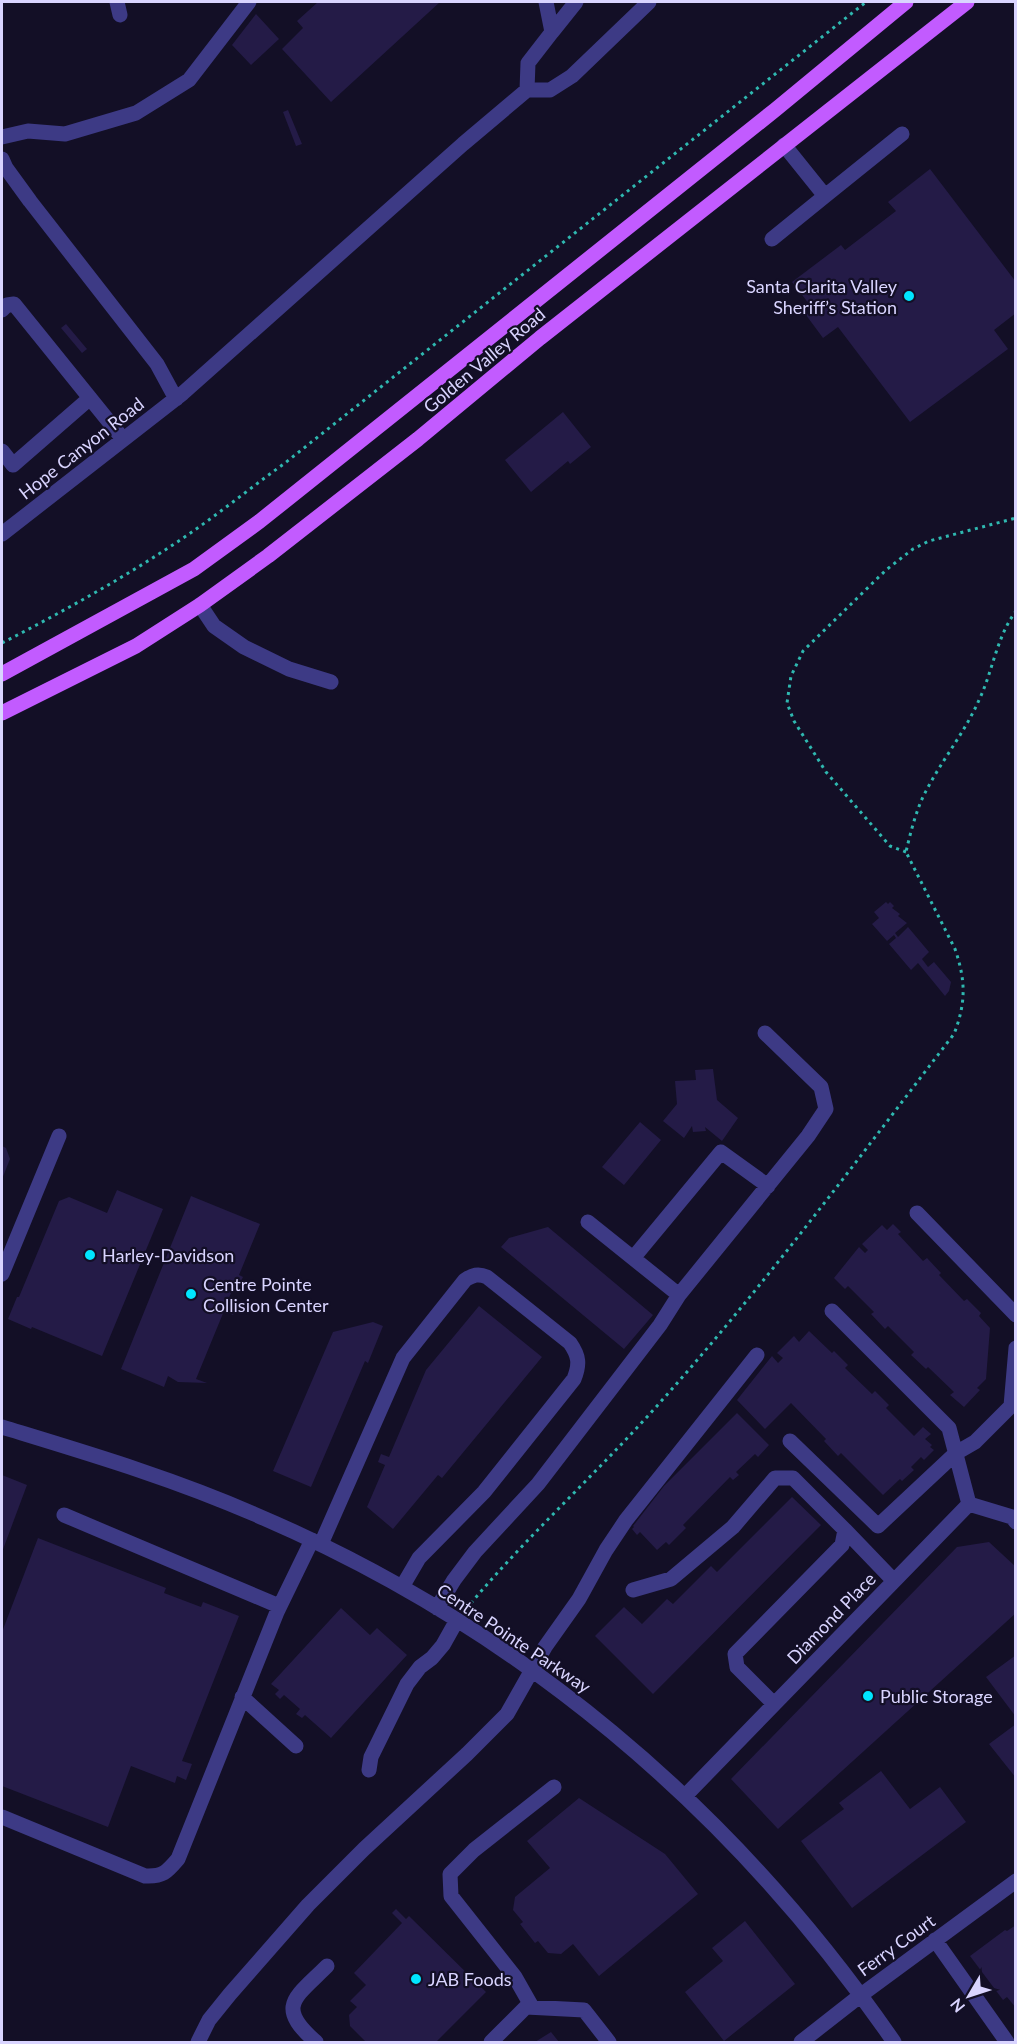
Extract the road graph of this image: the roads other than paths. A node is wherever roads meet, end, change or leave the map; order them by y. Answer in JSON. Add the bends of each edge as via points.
{"nodes":[{"id":1,"x":249,"y":2,"type":"edge"},
{"id":2,"x":546,"y":2,"type":"edge"},
{"id":3,"x":576,"y":2,"type":"edge"},
{"id":4,"x":649,"y":2,"type":"edge"},
{"id":5,"x":906,"y":2,"type":"edge"},
{"id":6,"x":967,"y":2,"type":"edge"},
{"id":7,"x":552,"y":32,"type":"junction"},
{"id":8,"x":527,"y":90,"type":"junction"},
{"id":9,"x":902,"y":134,"type":"dead end"},
{"id":10,"x":2,"y":137,"type":"edge"},
{"id":11,"x":784,"y":145,"type":"junction"},
{"id":12,"x":2,"y":159,"type":"edge"},
{"id":13,"x":825,"y":196,"type":"junction"},
{"id":14,"x":772,"y":239,"type":"dead end"},
{"id":15,"x":2,"y":310,"type":"edge"},
{"id":16,"x":180,"y":396,"type":"junction"},
{"id":17,"x":90,"y":398,"type":"junction"},
{"id":18,"x":123,"y":439,"type":"junction"},
{"id":19,"x":2,"y":452,"type":"edge"},
{"id":20,"x":2,"y":534,"type":"edge"},
{"id":21,"x":200,"y":605,"type":"junction"},
{"id":22,"x":2,"y":674,"type":"edge"},
{"id":23,"x":330,"y":682,"type":"dead end"},
{"id":24,"x":2,"y":713,"type":"edge"},
{"id":25,"x":765,"y":1033,"type":"dead end"},
{"id":26,"x":60,"y":1136,"type":"dead end"},
{"id":27,"x":768,"y":1186,"type":"junction"},
{"id":28,"x":917,"y":1213,"type":"dead end"},
{"id":29,"x":588,"y":1222,"type":"dead end"},
{"id":30,"x":634,"y":1257,"type":"junction"},
{"id":31,"x":2,"y":1274,"type":"edge"},
{"id":32,"x":679,"y":1295,"type":"junction"},
{"id":33,"x":832,"y":1311,"type":"dead end"},
{"id":34,"x":1016,"y":1315,"type":"edge"},
{"id":35,"x":1016,"y":1348,"type":"edge"},
{"id":36,"x":757,"y":1354,"type":"dead end"},
{"id":37,"x":2,"y":1427,"type":"edge"},
{"id":38,"x":790,"y":1441,"type":"dead end"},
{"id":39,"x":956,"y":1453,"type":"junction"},
{"id":40,"x":969,"y":1504,"type":"junction"},
{"id":41,"x":64,"y":1515,"type":"dead end"},
{"id":42,"x":1016,"y":1522,"type":"edge"},
{"id":43,"x":845,"y":1530,"type":"junction"},
{"id":44,"x":317,"y":1542,"type":"junction"},
{"id":45,"x":894,"y":1581,"type":"junction"},
{"id":46,"x":402,"y":1587,"type":"junction"},
{"id":47,"x":633,"y":1590,"type":"dead end"},
{"id":48,"x":279,"y":1606,"type":"junction"},
{"id":49,"x":437,"y":1608,"type":"junction"},
{"id":50,"x":457,"y":1620,"type":"junction"},
{"id":51,"x":532,"y":1670,"type":"junction"},
{"id":52,"x":242,"y":1697,"type":"junction"},
{"id":53,"x":774,"y":1704,"type":"junction"},
{"id":54,"x":296,"y":1746,"type":"dead end"},
{"id":55,"x":369,"y":1770,"type":"dead end"},
{"id":56,"x":554,"y":1787,"type":"dead end"},
{"id":57,"x":685,"y":1796,"type":"junction"},
{"id":58,"x":2,"y":1817,"type":"edge"},
{"id":59,"x":1016,"y":1881,"type":"edge"},
{"id":60,"x":935,"y":1940,"type":"junction"},
{"id":61,"x":327,"y":1966,"type":"dead end"},
{"id":62,"x":861,"y":1995,"type":"junction"},
{"id":63,"x":532,"y":2007,"type":"junction"},
{"id":64,"x":198,"y":2043,"type":"edge"},
{"id":65,"x":316,"y":2043,"type":"edge"},
{"id":66,"x":491,"y":2043,"type":"edge"},
{"id":67,"x":609,"y":2043,"type":"edge"},
{"id":68,"x":801,"y":2043,"type":"edge"},
{"id":69,"x":894,"y":2043,"type":"edge"},
{"id":70,"x":1007,"y":2043,"type":"edge"}],
"edges":[{"from":1,"to":10,"type":"street","via":[[189,80],[136,113],[65,134],[28,131]]},
{"from":2,"to":7,"type":"street"},
{"from":3,"to":7,"type":"street"},
{"from":4,"to":8,"type":"street","via":[[572,76],[550,90]]},
{"from":5,"to":22,"type":"main road","name":"Golden Valley Road","via":[[260,521],[194,569]]},
{"from":6,"to":11,"type":"main road","name":"Golden Valley Road"},
{"from":7,"to":8,"type":"street","via":[[528,63]]},
{"from":8,"to":16,"type":"street","name":"Hope Canyon Road"},
{"from":9,"to":13,"type":"street"},
{"from":11,"to":13,"type":"street"},
{"from":11,"to":21,"type":"main road","name":"Golden Valley Road","via":[[418,440]]},
{"from":12,"to":16,"type":"street"},
{"from":13,"to":14,"type":"street"},
{"from":15,"to":17,"type":"street","via":[[14,304]]},
{"from":16,"to":18,"type":"street","name":"Hope Canyon Road"},
{"from":17,"to":18,"type":"street"},
{"from":17,"to":19,"type":"street","via":[[13,465]]},
{"from":18,"to":20,"type":"street","name":"Hope Canyon Road"},
{"from":21,"to":23,"type":"street","via":[[214,626],[244,647],[289,669]]},
{"from":21,"to":24,"type":"main road","name":"Golden Valley Road","via":[[136,646]]},
{"from":25,"to":27,"type":"street","via":[[821,1088],[826,1109]]},
{"from":26,"to":31,"type":"street"},
{"from":27,"to":30,"type":"street","via":[[721,1152]]},
{"from":27,"to":32,"type":"street"},
{"from":28,"to":34,"type":"street"},
{"from":29,"to":30,"type":"street"},
{"from":30,"to":32,"type":"street"},
{"from":32,"to":49,"type":"street","via":[[538,1484],[475,1552]]},
{"from":33,"to":39,"type":"street","via":[[949,1428]]},
{"from":35,"to":39,"type":"street","via":[[1011,1406],[975,1442]]},
{"from":36,"to":51,"type":"street","via":[[626,1520]]},
{"from":37,"to":44,"type":"street","name":"Centre Pointe Parkway","via":[[185,1486]]},
{"from":38,"to":39,"type":"street","via":[[878,1526]]},
{"from":39,"to":40,"type":"street"},
{"from":40,"to":42,"type":"street","via":[[1012,1517]]},
{"from":40,"to":45,"type":"street","name":"Diamond Place"},
{"from":41,"to":48,"type":"street"},
{"from":43,"to":45,"type":"street"},
{"from":43,"to":47,"type":"street","via":[[794,1478],[775,1478],[733,1527],[671,1579]]},
{"from":43,"to":53,"type":"street","via":[[842,1545],[735,1654],[737,1667]]},
{"from":44,"to":46,"type":"street","name":"Centre Pointe Parkway"},
{"from":44,"to":46,"type":"street","via":[[403,1358],[465,1280],[472,1275],[487,1277],[570,1343],[579,1362],[578,1369],[484,1492],[419,1558]]},
{"from":44,"to":48,"type":"street"},
{"from":45,"to":53,"type":"street","name":"Diamond Place"},
{"from":46,"to":49,"type":"street","name":"Centre Pointe Parkway"},
{"from":48,"to":52,"type":"street"},
{"from":49,"to":50,"type":"street","name":"Centre Pointe Parkway"},
{"from":50,"to":51,"type":"street","name":"Centre Pointe Parkway"},
{"from":50,"to":55,"type":"street","via":[[443,1645],[407,1684],[371,1757]]},
{"from":51,"to":57,"type":"street","name":"Centre Pointe Parkway","via":[[630,1746]]},
{"from":51,"to":64,"type":"street","via":[[507,1714],[308,1905],[223,2002]]},
{"from":52,"to":54,"type":"street"},
{"from":52,"to":58,"type":"street","via":[[178,1859],[158,1877],[145,1876]]},
{"from":53,"to":57,"type":"street","name":"Diamond Place"},
{"from":56,"to":63,"type":"street","via":[[474,1850],[450,1874],[451,1896],[515,1977]]},
{"from":57,"to":62,"type":"street","name":"Centre Pointe Parkway","via":[[757,1868]]},
{"from":59,"to":60,"type":"street","name":"Ferry Court"},
{"from":60,"to":62,"type":"street","name":"Ferry Court"},
{"from":60,"to":70,"type":"street"},
{"from":61,"to":65,"type":"street","via":[[295,1999],[293,2016]]},
{"from":62,"to":68,"type":"street","name":"Ferry Court"},
{"from":62,"to":69,"type":"street","name":"Centre Pointe Parkway"},
{"from":63,"to":66,"type":"street","via":[[526,2007]]},
{"from":63,"to":67,"type":"street","via":[[584,2010]]}]}
